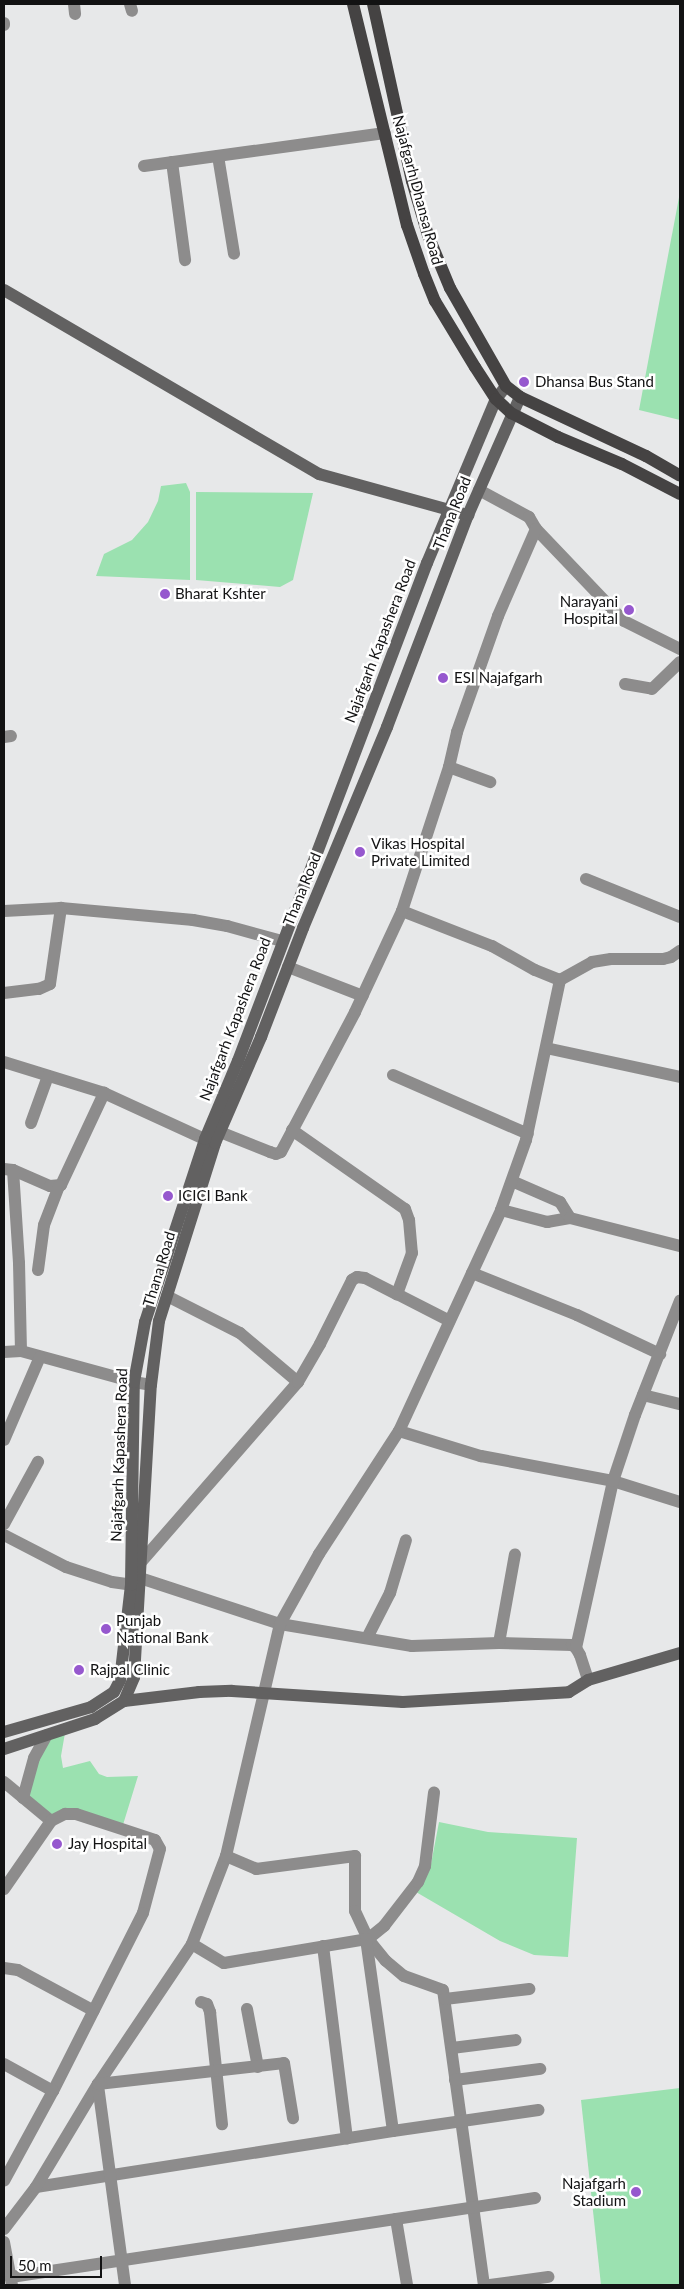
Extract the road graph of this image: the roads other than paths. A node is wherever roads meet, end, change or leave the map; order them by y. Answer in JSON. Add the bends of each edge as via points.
{"nodes":[{"id":1,"x":353,"y":4,"type":"edge"},
{"id":2,"x":373,"y":4,"type":"edge"},
{"id":3,"x":385,"y":133,"type":"junction"},
{"id":4,"x":218,"y":156,"type":"junction"},
{"id":5,"x":172,"y":162,"type":"junction"},
{"id":6,"x":144,"y":166,"type":"dead end"},
{"id":7,"x":234,"y":254,"type":"dead end"},
{"id":8,"x":185,"y":260,"type":"dead end"},
{"id":9,"x":4,"y":290,"type":"edge"},
{"id":10,"x":514,"y":392,"type":"junction"},
{"id":11,"x":496,"y":399,"type":"junction"},
{"id":12,"x":511,"y":413,"type":"junction"},
{"id":13,"x":680,"y":476,"type":"edge"},
{"id":14,"x":479,"y":490,"type":"junction"},
{"id":15,"x":680,"y":494,"type":"edge"},
{"id":16,"x":448,"y":510,"type":"junction"},
{"id":17,"x":468,"y":515,"type":"junction"},
{"id":18,"x":536,"y":528,"type":"junction"},
{"id":19,"x":680,"y":649,"type":"edge"},
{"id":20,"x":680,"y":662,"type":"edge"},
{"id":21,"x":625,"y":684,"type":"dead end"},
{"id":22,"x":449,"y":767,"type":"junction"},
{"id":23,"x":490,"y":782,"type":"dead end"},
{"id":24,"x":586,"y":879,"type":"dead end"},
{"id":25,"x":62,"y":908,"type":"junction"},
{"id":26,"x":4,"y":910,"type":"edge"},
{"id":27,"x":402,"y":911,"type":"junction"},
{"id":28,"x":680,"y":917,"type":"edge"},
{"id":29,"x":282,"y":941,"type":"junction"},
{"id":30,"x":680,"y":951,"type":"edge"},
{"id":31,"x":288,"y":967,"type":"junction"},
{"id":32,"x":560,"y":980,"type":"junction"},
{"id":33,"x":4,"y":994,"type":"edge"},
{"id":34,"x":363,"y":996,"type":"junction"},
{"id":35,"x":546,"y":1048,"type":"junction"},
{"id":36,"x":4,"y":1062,"type":"edge"},
{"id":37,"x":392,"y":1075,"type":"dead end"},
{"id":38,"x":48,"y":1076,"type":"junction"},
{"id":39,"x":680,"y":1077,"type":"edge"},
{"id":40,"x":104,"y":1093,"type":"junction"},
{"id":41,"x":31,"y":1123,"type":"dead end"},
{"id":42,"x":292,"y":1130,"type":"junction"},
{"id":43,"x":528,"y":1134,"type":"junction"},
{"id":44,"x":213,"y":1138,"type":"junction"},
{"id":45,"x":8,"y":1169,"type":"edge"},
{"id":46,"x":512,"y":1181,"type":"junction"},
{"id":47,"x":59,"y":1186,"type":"junction"},
{"id":48,"x":501,"y":1210,"type":"junction"},
{"id":49,"x":570,"y":1218,"type":"junction"},
{"id":50,"x":680,"y":1246,"type":"edge"},
{"id":51,"x":38,"y":1270,"type":"dead end"},
{"id":52,"x":472,"y":1273,"type":"junction"},
{"id":53,"x":397,"y":1294,"type":"junction"},
{"id":54,"x":167,"y":1296,"type":"junction"},
{"id":55,"x":680,"y":1301,"type":"edge"},
{"id":56,"x":450,"y":1321,"type":"junction"},
{"id":57,"x":21,"y":1351,"type":"junction"},
{"id":58,"x":4,"y":1352,"type":"edge"},
{"id":59,"x":660,"y":1354,"type":"junction"},
{"id":60,"x":40,"y":1357,"type":"junction"},
{"id":61,"x":134,"y":1382,"type":"junction"},
{"id":62,"x":298,"y":1382,"type":"junction"},
{"id":63,"x":151,"y":1385,"type":"junction"},
{"id":64,"x":643,"y":1395,"type":"junction"},
{"id":65,"x":680,"y":1404,"type":"edge"},
{"id":66,"x":398,"y":1431,"type":"junction"},
{"id":67,"x":4,"y":1440,"type":"edge"},
{"id":68,"x":38,"y":1462,"type":"dead end"},
{"id":69,"x":613,"y":1481,"type":"junction"},
{"id":70,"x":680,"y":1502,"type":"edge"},
{"id":71,"x":4,"y":1524,"type":"edge"},
{"id":72,"x":4,"y":1535,"type":"edge"},
{"id":73,"x":406,"y":1540,"type":"dead end"},
{"id":74,"x":515,"y":1554,"type":"dead end"},
{"id":75,"x":141,"y":1562,"type":"junction"},
{"id":76,"x":137,"y":1583,"type":"junction"},
{"id":77,"x":280,"y":1624,"type":"junction"},
{"id":78,"x":367,"y":1638,"type":"junction"},
{"id":79,"x":500,"y":1643,"type":"junction"},
{"id":80,"x":576,"y":1648,"type":"junction"},
{"id":81,"x":680,"y":1654,"type":"edge"},
{"id":82,"x":588,"y":1680,"type":"junction"},
{"id":83,"x":114,"y":1692,"type":"junction"},
{"id":84,"x":263,"y":1693,"type":"junction"},
{"id":85,"x":124,"y":1701,"type":"junction"},
{"id":86,"x":4,"y":1732,"type":"edge"},
{"id":87,"x":47,"y":1735,"type":"junction"},
{"id":88,"x":4,"y":1749,"type":"edge"},
{"id":89,"x":4,"y":1782,"type":"edge"},
{"id":90,"x":434,"y":1793,"type":"dead end"},
{"id":91,"x":23,"y":1798,"type":"junction"},
{"id":92,"x":51,"y":1821,"type":"junction"},
{"id":93,"x":226,"y":1856,"type":"junction"},
{"id":94,"x":4,"y":1889,"type":"edge"},
{"id":95,"x":367,"y":1939,"type":"junction"},
{"id":96,"x":192,"y":1944,"type":"junction"},
{"id":97,"x":323,"y":1946,"type":"junction"},
{"id":98,"x":4,"y":1968,"type":"edge"},
{"id":99,"x":529,"y":1989,"type":"dead end"},
{"id":100,"x":445,"y":1999,"type":"junction"},
{"id":101,"x":201,"y":2002,"type":"dead end"},
{"id":102,"x":248,"y":2009,"type":"dead end"},
{"id":103,"x":94,"y":2011,"type":"junction"},
{"id":104,"x":516,"y":2040,"type":"dead end"},
{"id":105,"x":452,"y":2048,"type":"junction"},
{"id":106,"x":4,"y":2064,"type":"edge"},
{"id":107,"x":258,"y":2067,"type":"junction"},
{"id":108,"x":540,"y":2069,"type":"dead end"},
{"id":109,"x":217,"y":2072,"type":"junction"},
{"id":110,"x":455,"y":2080,"type":"junction"},
{"id":111,"x":98,"y":2084,"type":"junction"},
{"id":112,"x":53,"y":2092,"type":"junction"},
{"id":113,"x":538,"y":2110,"type":"dead end"},
{"id":114,"x":292,"y":2118,"type":"dead end"},
{"id":115,"x":462,"y":2122,"type":"junction"},
{"id":116,"x":222,"y":2124,"type":"dead end"},
{"id":117,"x":393,"y":2131,"type":"junction"},
{"id":118,"x":347,"y":2138,"type":"junction"},
{"id":119,"x":110,"y":2176,"type":"junction"},
{"id":120,"x":4,"y":2181,"type":"edge"},
{"id":121,"x":36,"y":2187,"type":"junction"},
{"id":122,"x":535,"y":2198,"type":"dead end"},
{"id":123,"x":474,"y":2207,"type":"junction"},
{"id":124,"x":396,"y":2219,"type":"junction"},
{"id":125,"x":4,"y":2229,"type":"edge"},
{"id":126,"x":4,"y":2242,"type":"edge"},
{"id":127,"x":121,"y":2260,"type":"junction"},
{"id":128,"x":548,"y":2276,"type":"dead end"},
{"id":129,"x":12,"y":2281,"type":"edge"},
{"id":130,"x":125,"y":2285,"type":"edge"},
{"id":131,"x":407,"y":2285,"type":"edge"},
{"id":132,"x":484,"y":2285,"type":"edge"},
{"id":133,"x":490,"y":2285,"type":"edge"}],
"edges":[{"from":1,"to":3,"type":"main road","name":"Najafgarh Dhansa Road"},
{"from":2,"to":10,"type":"main road","name":"Najafgarh Dhansa Road","via":[[412,181],[428,235],[450,288]]},
{"from":3,"to":4,"type":"street"},
{"from":3,"to":11,"type":"main road","name":"Najafgarh Dhansa Road","via":[[408,225],[435,301]]},
{"from":4,"to":5,"type":"street"},
{"from":4,"to":7,"type":"street"},
{"from":5,"to":6,"type":"street"},
{"from":5,"to":8,"type":"street"},
{"from":9,"to":16,"type":"main road","via":[[319,474]]},
{"from":10,"to":11,"type":"main road","name":"Najafgarh Kapashera Road"},
{"from":10,"to":12,"type":"main road","name":"Thana Road"},
{"from":10,"to":13,"type":"main road"},
{"from":11,"to":12,"type":"main road","name":"Najafgarh Dhansa Road"},
{"from":11,"to":16,"type":"main road","name":"Najafgarh Kapashera Road"},
{"from":12,"to":14,"type":"main road","name":"Thana Road"},
{"from":12,"to":15,"type":"main road","name":"Najafgarh Dhansa Road"},
{"from":14,"to":17,"type":"main road","name":"Thana Road"},
{"from":14,"to":18,"type":"street","via":[[523,512]]},
{"from":16,"to":17,"type":"main road"},
{"from":16,"to":29,"type":"main road","name":"Najafgarh Kapashera Road"},
{"from":17,"to":31,"type":"main road","name":"Thana Road","via":[[387,727]]},
{"from":18,"to":19,"type":"street","via":[[624,621]]},
{"from":18,"to":22,"type":"street","via":[[498,616],[457,732]]},
{"from":20,"to":21,"type":"street","via":[[652,689]]},
{"from":22,"to":23,"type":"street"},
{"from":22,"to":27,"type":"street"},
{"from":24,"to":28,"type":"street"},
{"from":25,"to":26,"type":"street"},
{"from":25,"to":29,"type":"street","via":[[193,920]]},
{"from":25,"to":33,"type":"street","via":[[50,984],[39,989]]},
{"from":27,"to":32,"type":"street","via":[[492,946]]},
{"from":27,"to":34,"type":"street"},
{"from":29,"to":44,"type":"main road","name":"Najafgarh Kapashera Road"},
{"from":30,"to":32,"type":"street","via":[[671,958],[592,962]]},
{"from":31,"to":34,"type":"street"},
{"from":31,"to":44,"type":"main road","name":"Thana Road"},
{"from":32,"to":35,"type":"street"},
{"from":34,"to":42,"type":"street"},
{"from":35,"to":39,"type":"street"},
{"from":35,"to":43,"type":"street"},
{"from":36,"to":38,"type":"street"},
{"from":37,"to":43,"type":"street"},
{"from":38,"to":40,"type":"street"},
{"from":38,"to":41,"type":"street"},
{"from":40,"to":44,"type":"street"},
{"from":40,"to":47,"type":"street","via":[[67,1177]]},
{"from":42,"to":44,"type":"street","via":[[281,1152],[276,1154]]},
{"from":42,"to":53,"type":"street","via":[[406,1209],[412,1253]]},
{"from":43,"to":46,"type":"street"},
{"from":44,"to":54,"type":"main road","name":"Thana Road"},
{"from":44,"to":61,"type":"main road","name":"Najafgarh Kapashera Road","via":[[145,1322]]},
{"from":45,"to":47,"type":"street","via":[[50,1186]]},
{"from":45,"to":57,"type":"street","via":[[19,1264]]},
{"from":46,"to":48,"type":"street"},
{"from":46,"to":49,"type":"street","via":[[560,1202]]},
{"from":47,"to":51,"type":"street","via":[[44,1225]]},
{"from":48,"to":49,"type":"street","via":[[548,1222]]},
{"from":48,"to":52,"type":"street"},
{"from":49,"to":50,"type":"street"},
{"from":52,"to":56,"type":"street"},
{"from":52,"to":59,"type":"street","via":[[577,1314]]},
{"from":53,"to":56,"type":"street"},
{"from":53,"to":62,"type":"street","via":[[365,1278],[352,1280]]},
{"from":54,"to":62,"type":"street","via":[[240,1333]]},
{"from":54,"to":63,"type":"main road","name":"Thana Road","via":[[159,1321]]},
{"from":55,"to":59,"type":"street"},
{"from":56,"to":66,"type":"street"},
{"from":57,"to":58,"type":"street"},
{"from":57,"to":60,"type":"street"},
{"from":59,"to":64,"type":"street"},
{"from":60,"to":61,"type":"street"},
{"from":60,"to":67,"type":"street"},
{"from":61,"to":63,"type":"street"},
{"from":61,"to":76,"type":"main road","name":"Najafgarh Kapashera Road"},
{"from":62,"to":75,"type":"street"},
{"from":63,"to":75,"type":"main road","name":"Thana Road"},
{"from":64,"to":65,"type":"street"},
{"from":64,"to":69,"type":"street"},
{"from":66,"to":69,"type":"street","via":[[481,1456]]},
{"from":66,"to":77,"type":"street","via":[[319,1554]]},
{"from":68,"to":71,"type":"street"},
{"from":69,"to":70,"type":"street"},
{"from":69,"to":80,"type":"street"},
{"from":72,"to":76,"type":"street","via":[[66,1567],[112,1582]]},
{"from":73,"to":78,"type":"street","via":[[390,1593]]},
{"from":74,"to":79,"type":"street"},
{"from":75,"to":76,"type":"main road","name":"Thana Road"},
{"from":76,"to":77,"type":"street"},
{"from":76,"to":83,"type":"main road","name":"Najafgarh Kapashera Road","via":[[121,1675]]},
{"from":76,"to":85,"type":"main road","name":"Thana Road","via":[[134,1677]]},
{"from":77,"to":78,"type":"street"},
{"from":77,"to":84,"type":"street"},
{"from":78,"to":79,"type":"street","via":[[428,1647]]},
{"from":79,"to":80,"type":"street"},
{"from":80,"to":82,"type":"street"},
{"from":81,"to":82,"type":"main road"},
{"from":82,"to":84,"type":"main road","via":[[569,1692],[403,1702]]},
{"from":83,"to":85,"type":"main road"},
{"from":83,"to":86,"type":"main road","via":[[91,1707]]},
{"from":84,"to":85,"type":"main road","via":[[199,1692]]},
{"from":84,"to":93,"type":"street"},
{"from":85,"to":87,"type":"main road","via":[[95,1720]]},
{"from":87,"to":88,"type":"main road"},
{"from":87,"to":91,"type":"street","via":[[34,1758]]},
{"from":89,"to":91,"type":"street"},
{"from":90,"to":95,"type":"street","via":[[425,1866],[418,1882],[384,1926]]},
{"from":91,"to":92,"type":"street"},
{"from":92,"to":94,"type":"street"},
{"from":92,"to":103,"type":"street","via":[[65,1814],[76,1814],[155,1840],[160,1849],[143,1913]]},
{"from":93,"to":95,"type":"street","via":[[256,1869],[355,1856],[355,1911]]},
{"from":93,"to":96,"type":"street"},
{"from":95,"to":97,"type":"street"},
{"from":95,"to":100,"type":"street","via":[[404,1976],[443,1990]]},
{"from":95,"to":117,"type":"street"},
{"from":96,"to":97,"type":"street","via":[[224,1962]]},
{"from":96,"to":111,"type":"street"},
{"from":97,"to":118,"type":"street"},
{"from":98,"to":103,"type":"street","via":[[18,1970]]},
{"from":99,"to":100,"type":"street"},
{"from":100,"to":105,"type":"street"},
{"from":101,"to":109,"type":"street","via":[[207,2004],[210,2012]]},
{"from":102,"to":107,"type":"street"},
{"from":103,"to":112,"type":"street"},
{"from":104,"to":105,"type":"street"},
{"from":105,"to":110,"type":"street"},
{"from":106,"to":112,"type":"street"},
{"from":107,"to":109,"type":"street"},
{"from":107,"to":114,"type":"street","via":[[284,2063]]},
{"from":108,"to":110,"type":"street"},
{"from":109,"to":111,"type":"street"},
{"from":109,"to":116,"type":"street"},
{"from":110,"to":115,"type":"street"},
{"from":111,"to":119,"type":"street"},
{"from":111,"to":121,"type":"street"},
{"from":112,"to":120,"type":"street"},
{"from":113,"to":115,"type":"street"},
{"from":115,"to":117,"type":"street"},
{"from":115,"to":123,"type":"street"},
{"from":117,"to":118,"type":"street"},
{"from":118,"to":119,"type":"street"},
{"from":119,"to":121,"type":"street"},
{"from":119,"to":127,"type":"street"},
{"from":121,"to":125,"type":"street"},
{"from":122,"to":123,"type":"street"},
{"from":123,"to":124,"type":"street"},
{"from":123,"to":132,"type":"street"},
{"from":124,"to":127,"type":"street"},
{"from":124,"to":131,"type":"street"},
{"from":126,"to":129,"type":"street"},
{"from":127,"to":129,"type":"street"},
{"from":127,"to":130,"type":"street"},
{"from":128,"to":133,"type":"street"}]}
